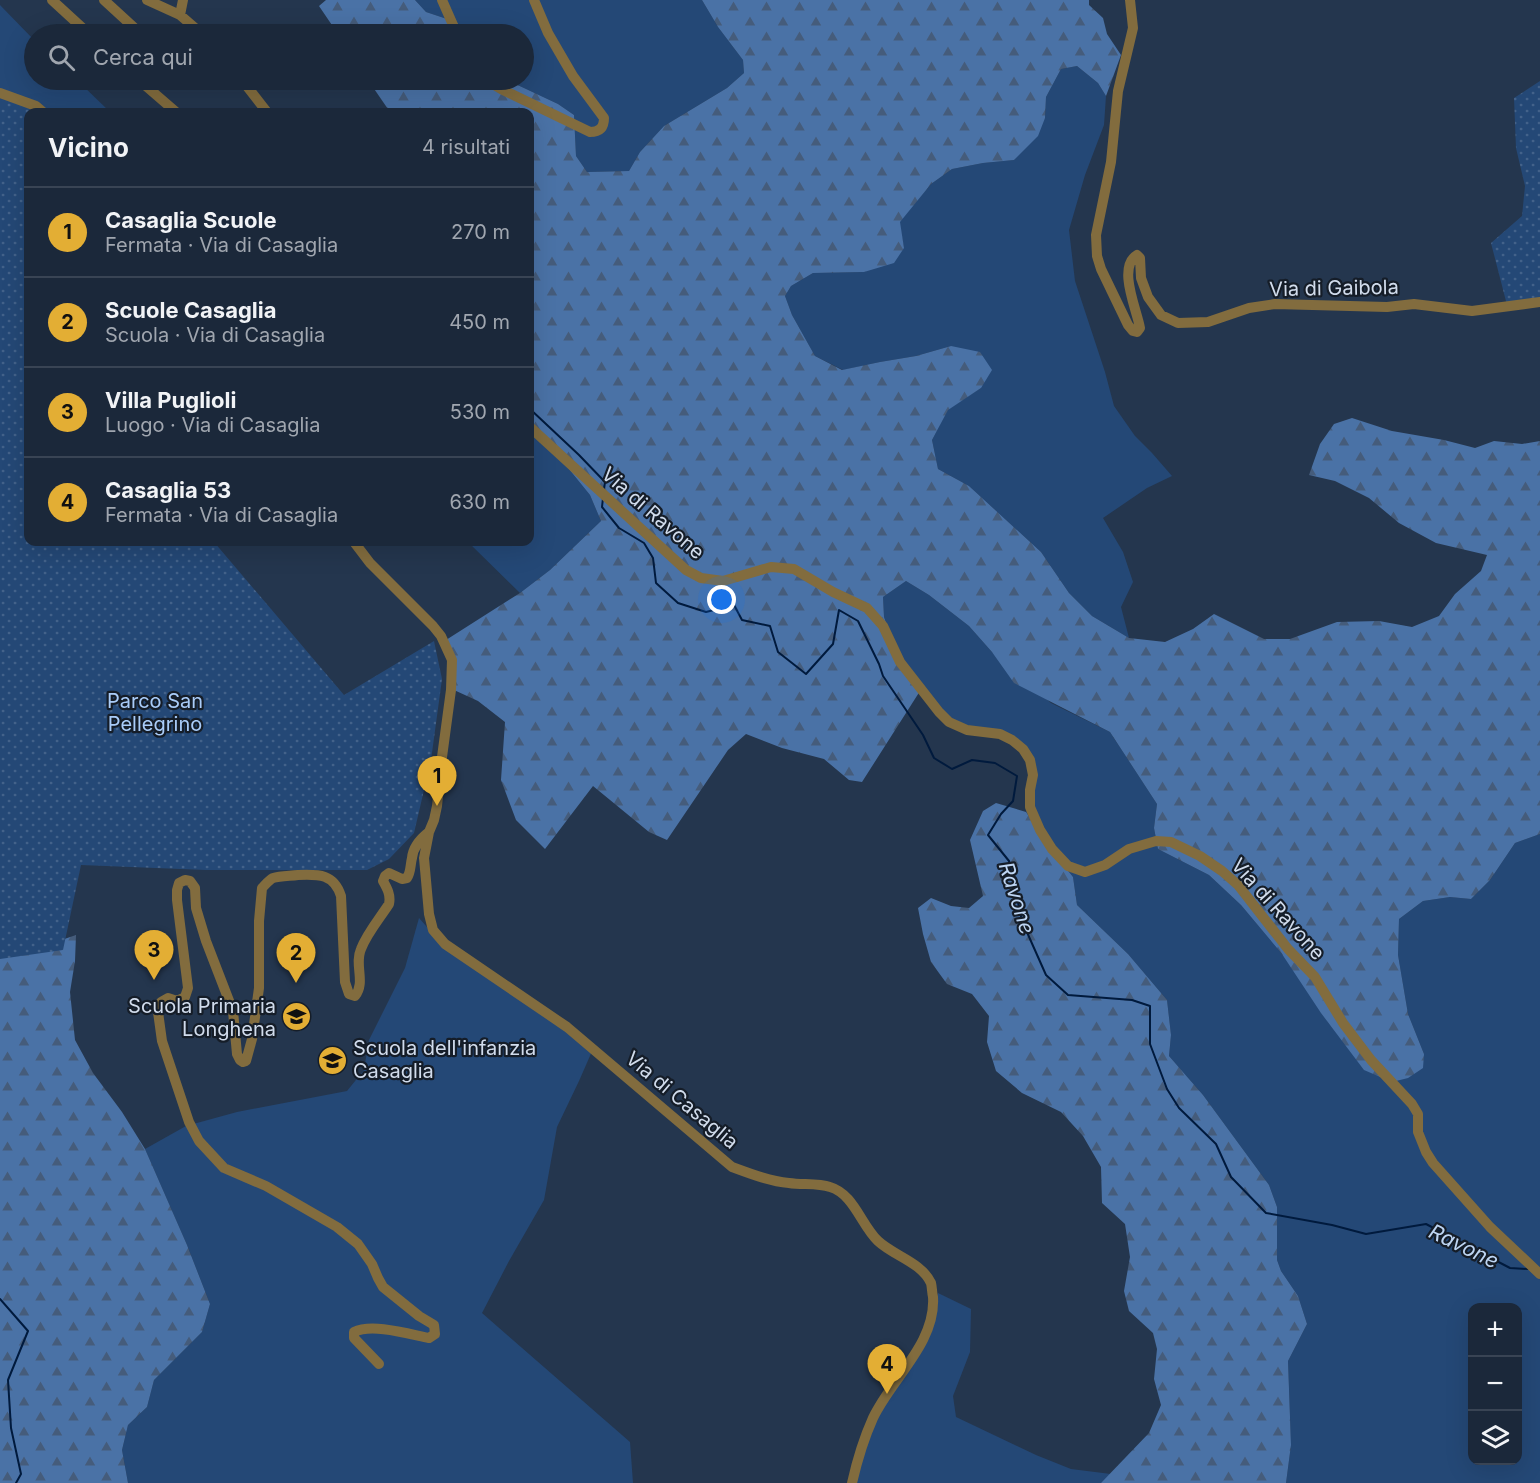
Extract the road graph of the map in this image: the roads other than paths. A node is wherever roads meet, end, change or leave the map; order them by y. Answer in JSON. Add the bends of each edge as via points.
{"nodes":[{"id":1,"x":51,"y":0,"type":"edge"},
{"id":2,"x":104,"y":0,"type":"edge"},
{"id":3,"x":147,"y":0,"type":"edge"},
{"id":4,"x":183,"y":0,"type":"edge"},
{"id":5,"x":442,"y":0,"type":"edge"},
{"id":6,"x":534,"y":0,"type":"edge"},
{"id":7,"x":1130,"y":0,"type":"edge"},
{"id":8,"x":180,"y":15,"type":"junction"},
{"id":9,"x":78,"y":24,"type":"edge"},
{"id":10,"x":130,"y":24,"type":"edge"},
{"id":11,"x":190,"y":24,"type":"edge"},
{"id":12,"x":453,"y":24,"type":"edge"},
{"id":13,"x":151,"y":90,"type":"edge"},
{"id":14,"x":250,"y":90,"type":"edge"},
{"id":15,"x":503,"y":90,"type":"edge"},
{"id":16,"x":0,"y":93,"type":"edge"},
{"id":17,"x":38,"y":108,"type":"edge"},
{"id":18,"x":171,"y":108,"type":"edge"},
{"id":19,"x":264,"y":108,"type":"edge"},
{"id":20,"x":1540,"y":302,"type":"edge"},
{"id":21,"x":534,"y":432,"type":"edge"},
{"id":22,"x":357,"y":546,"type":"edge"},
{"id":23,"x":429,"y":832,"type":"junction"},
{"id":24,"x":1540,"y":1274,"type":"edge"},
{"id":25,"x":379,"y":1364,"type":"dead end"},
{"id":26,"x":852,"y":1483,"type":"edge"}],
"edges":[{"from":1,"to":9,"type":"street"},
{"from":2,"to":10,"type":"street"},
{"from":3,"to":8,"type":"street"},
{"from":4,"to":8,"type":"street"},
{"from":5,"to":12,"type":"street"},
{"from":6,"to":15,"type":"street","via":[[553,42],[604,118],[604,124],[590,132]]},
{"from":7,"to":20,"type":"street","name":"Via di Gaibola","via":[[1132,28],[1096,235],[1101,269],[1133,331],[1140,328],[1128,281],[1132,258],[1137,255],[1148,297],[1161,315],[1178,323],[1208,322],[1275,304],[1414,304],[1472,311]]},
{"from":8,"to":11,"type":"street"},
{"from":13,"to":18,"type":"street"},
{"from":14,"to":19,"type":"street"},
{"from":16,"to":17,"type":"street"},
{"from":21,"to":24,"type":"street","name":"Via di Ravone","via":[[686,570],[701,578],[723,581],[771,567],[794,569],[867,608],[883,626],[900,662],[949,722],[968,730],[999,734],[1023,749],[1033,775],[1030,807],[1052,849],[1068,866],[1085,872],[1105,865],[1129,849],[1156,841],[1171,842],[1222,871],[1315,977],[1371,1060],[1412,1104],[1418,1114],[1418,1132],[1434,1163],[1490,1227]]},
{"from":22,"to":23,"type":"street","name":"Via di Casaglia","via":[[433,626],[452,660],[437,806]]},
{"from":23,"to":25,"type":"street","name":"Via di Casaglia","via":[[419,840],[407,878],[389,873],[385,876],[389,904],[360,951],[360,991],[355,996],[349,994],[345,982],[341,896],[334,882],[315,874],[293,875],[272,879],[262,888],[258,988],[252,1039],[243,1062],[237,1054],[233,1011],[196,908],[195,888],[190,881],[179,883],[177,900],[188,988],[185,997],[160,1002],[158,1012],[162,1041],[199,1141],[224,1168],[266,1186],[342,1231],[372,1264],[383,1287],[434,1325],[435,1334],[429,1338],[390,1330],[354,1332],[354,1338]]},
{"from":23,"to":26,"type":"street","name":"Via di Casaglia","via":[[424,858],[429,914],[433,930],[445,944],[567,1027],[732,1167],[763,1179],[829,1187],[843,1193],[878,1240],[921,1270],[931,1284],[931,1317],[922,1342],[873,1418]]}]}
